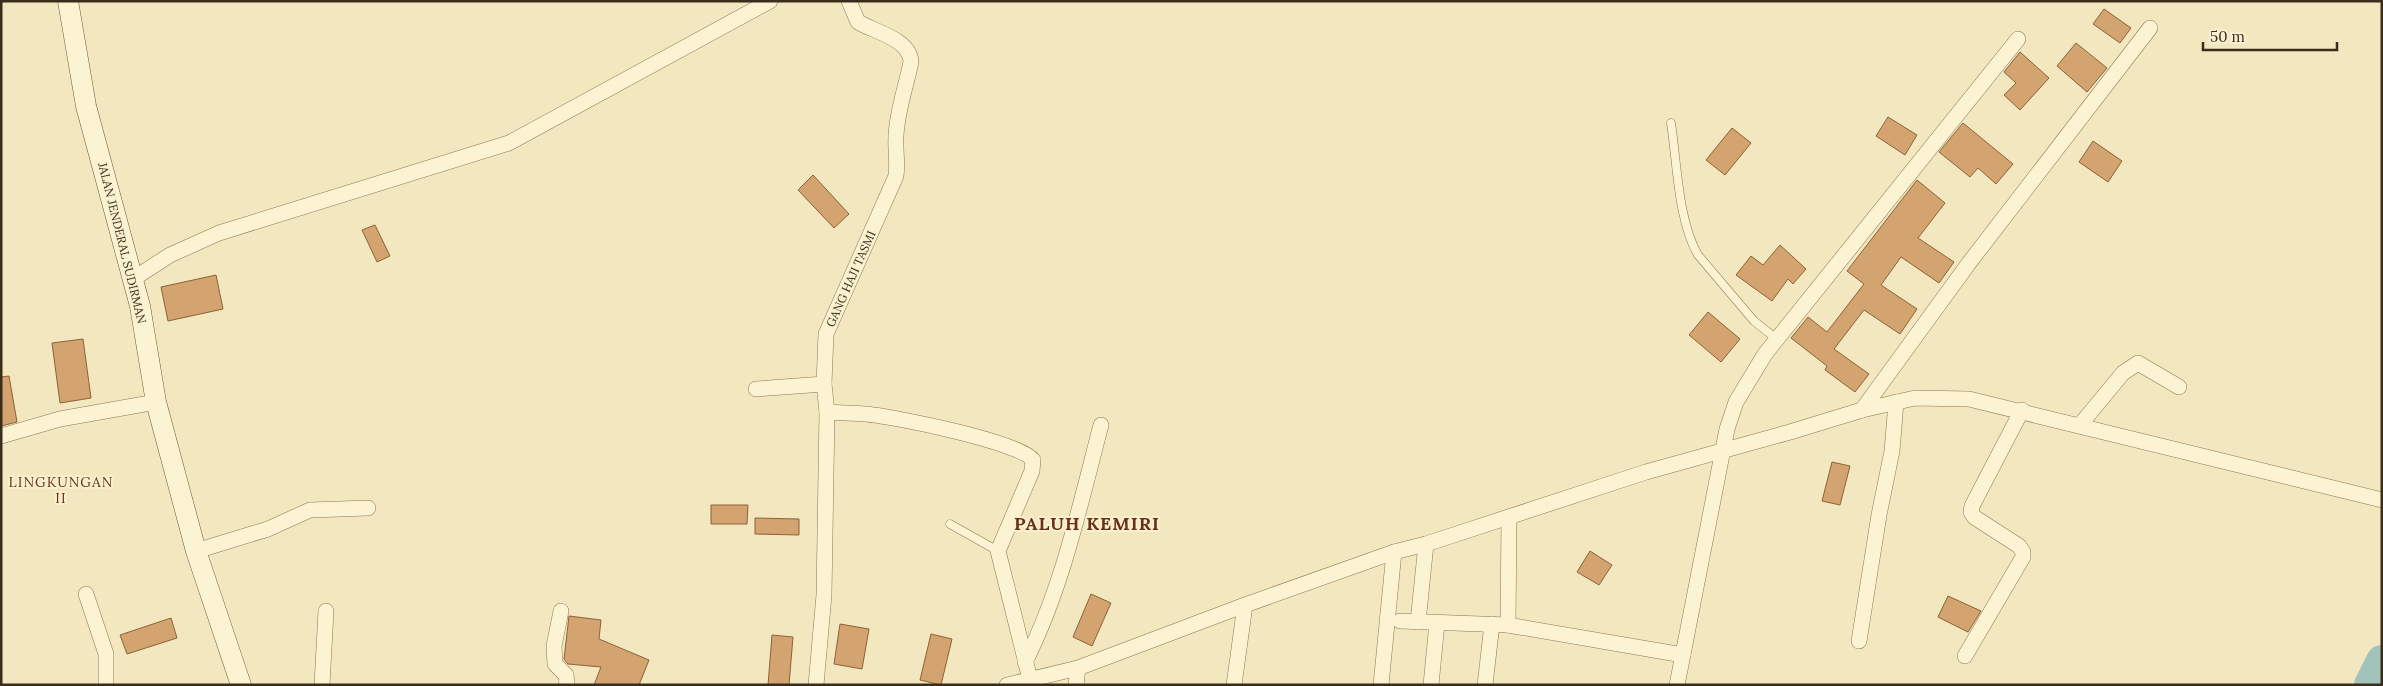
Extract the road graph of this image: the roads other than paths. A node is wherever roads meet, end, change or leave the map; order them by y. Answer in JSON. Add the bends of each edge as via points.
{"nodes":[{"id":1,"x":68,"y":1,"type":"edge"},
{"id":2,"x":770,"y":1,"type":"edge"},
{"id":3,"x":849,"y":1,"type":"edge"},
{"id":4,"x":2150,"y":28,"type":"dead end"},
{"id":5,"x":2018,"y":39,"type":"dead end"},
{"id":6,"x":1671,"y":123,"type":"dead end"},
{"id":7,"x":133,"y":279,"type":"junction"},
{"id":8,"x":1778,"y":340,"type":"junction"},
{"id":9,"x":824,"y":384,"type":"junction"},
{"id":10,"x":2180,"y":387,"type":"dead end"},
{"id":11,"x":756,"y":389,"type":"dead end"},
{"id":12,"x":156,"y":402,"type":"junction"},
{"id":13,"x":1896,"y":402,"type":"junction"},
{"id":14,"x":1862,"y":410,"type":"junction"},
{"id":15,"x":2022,"y":410,"type":"junction"},
{"id":16,"x":827,"y":412,"type":"junction"},
{"id":17,"x":1101,"y":425,"type":"dead end"},
{"id":18,"x":2080,"y":425,"type":"junction"},
{"id":19,"x":1,"y":436,"type":"edge"},
{"id":20,"x":1722,"y":451,"type":"junction"},
{"id":21,"x":2382,"y":500,"type":"edge"},
{"id":22,"x":368,"y":508,"type":"dead end"},
{"id":23,"x":1510,"y":517,"type":"junction"},
{"id":24,"x":950,"y":524,"type":"dead end"},
{"id":25,"x":1426,"y":544,"type":"junction"},
{"id":26,"x":196,"y":551,"type":"junction"},
{"id":27,"x":998,"y":551,"type":"junction"},
{"id":28,"x":1394,"y":552,"type":"junction"},
{"id":29,"x":86,"y":594,"type":"dead end"},
{"id":30,"x":1245,"y":605,"type":"junction"},
{"id":31,"x":326,"y":611,"type":"dead end"},
{"id":32,"x":561,"y":611,"type":"dead end"},
{"id":33,"x":1400,"y":620,"type":"dead end"},
{"id":34,"x":1418,"y":622,"type":"junction"},
{"id":35,"x":1437,"y":623,"type":"junction"},
{"id":36,"x":1492,"y":624,"type":"junction"},
{"id":37,"x":1508,"y":625,"type":"junction"},
{"id":38,"x":1859,"y":641,"type":"dead end"},
{"id":39,"x":1683,"y":655,"type":"junction"},
{"id":40,"x":1965,"y":656,"type":"dead end"},
{"id":41,"x":1025,"y":662,"type":"junction"},
{"id":42,"x":1078,"y":668,"type":"junction"},
{"id":43,"x":1030,"y":679,"type":"junction"},
{"id":44,"x":106,"y":685,"type":"edge"},
{"id":45,"x":241,"y":685,"type":"edge"},
{"id":46,"x":322,"y":685,"type":"edge"},
{"id":47,"x":567,"y":685,"type":"edge"},
{"id":48,"x":816,"y":685,"type":"edge"},
{"id":49,"x":1007,"y":685,"type":"edge"},
{"id":50,"x":1076,"y":685,"type":"edge"},
{"id":51,"x":1234,"y":685,"type":"edge"},
{"id":52,"x":1381,"y":685,"type":"edge"},
{"id":53,"x":1431,"y":685,"type":"edge"},
{"id":54,"x":1485,"y":685,"type":"edge"},
{"id":55,"x":1677,"y":685,"type":"edge"}],
"edges":[{"from":1,"to":7,"type":"main road","name":"JALAN JENDERAL SUDIRMAN","via":[[86,106]]},
{"from":2,"to":7,"type":"street","via":[[509,142],[219,234],[170,255]]},
{"from":3,"to":9,"type":"street","name":"GANG HAJI TASMI","via":[[858,22],[905,46],[911,62],[899,110],[896,176],[826,334]]},
{"from":4,"to":14,"type":"street","via":[[1968,263]]},
{"from":5,"to":8,"type":"street"},
{"from":6,"to":8,"type":"lane","via":[[1691,242],[1698,255],[1754,321]]},
{"from":7,"to":12,"type":"main road","name":"JALAN JENDERAL SUDIRMAN"},
{"from":8,"to":20,"type":"street","via":[[1752,373],[1736,402]]},
{"from":9,"to":11,"type":"street"},
{"from":9,"to":16,"type":"street","name":"GANG HAJI TASMI"},
{"from":10,"to":18,"type":"street","via":[[2138,363],[2123,373]]},
{"from":12,"to":19,"type":"street","via":[[60,419]]},
{"from":12,"to":26,"type":"main road","name":"JALAN JENDERAL SUDIRMAN"},
{"from":13,"to":14,"type":"street"},
{"from":13,"to":15,"type":"street","via":[[1947,397]]},
{"from":13,"to":38,"type":"street","via":[[1892,452]]},
{"from":14,"to":20,"type":"street"},
{"from":15,"to":18,"type":"street"},
{"from":15,"to":40,"type":"street","via":[[1971,512],[2019,546],[2023,557]]},
{"from":16,"to":27,"type":"street","via":[[866,414],[956,432],[1029,454],[1033,460],[1032,471]]},
{"from":16,"to":48,"type":"street","name":"GANG HAJI TASMI","via":[[824,595]]},
{"from":17,"to":41,"type":"street","via":[[1042,629]]},
{"from":18,"to":21,"type":"street"},
{"from":20,"to":23,"type":"street","via":[[1646,472]]},
{"from":20,"to":39,"type":"street"},
{"from":22,"to":26,"type":"street","via":[[310,510],[268,529]]},
{"from":23,"to":25,"type":"street"},
{"from":23,"to":37,"type":"street"},
{"from":24,"to":27,"type":"lane"},
{"from":25,"to":28,"type":"street"},
{"from":25,"to":34,"type":"street"},
{"from":26,"to":45,"type":"main road","name":"JALAN JENDERAL SUDIRMAN"},
{"from":27,"to":41,"type":"street"},
{"from":28,"to":30,"type":"street"},
{"from":28,"to":52,"type":"street"},
{"from":29,"to":44,"type":"street","via":[[106,654]]},
{"from":30,"to":42,"type":"street"},
{"from":30,"to":51,"type":"street"},
{"from":31,"to":46,"type":"street"},
{"from":32,"to":47,"type":"street","via":[[554,664],[566,675]]},
{"from":33,"to":34,"type":"street"},
{"from":34,"to":35,"type":"street"},
{"from":35,"to":36,"type":"street"},
{"from":35,"to":53,"type":"street"},
{"from":36,"to":37,"type":"street"},
{"from":36,"to":54,"type":"street"},
{"from":37,"to":39,"type":"street"},
{"from":39,"to":55,"type":"street"},
{"from":41,"to":43,"type":"street"},
{"from":42,"to":43,"type":"street"},
{"from":42,"to":50,"type":"street"},
{"from":43,"to":49,"type":"street"}]}
